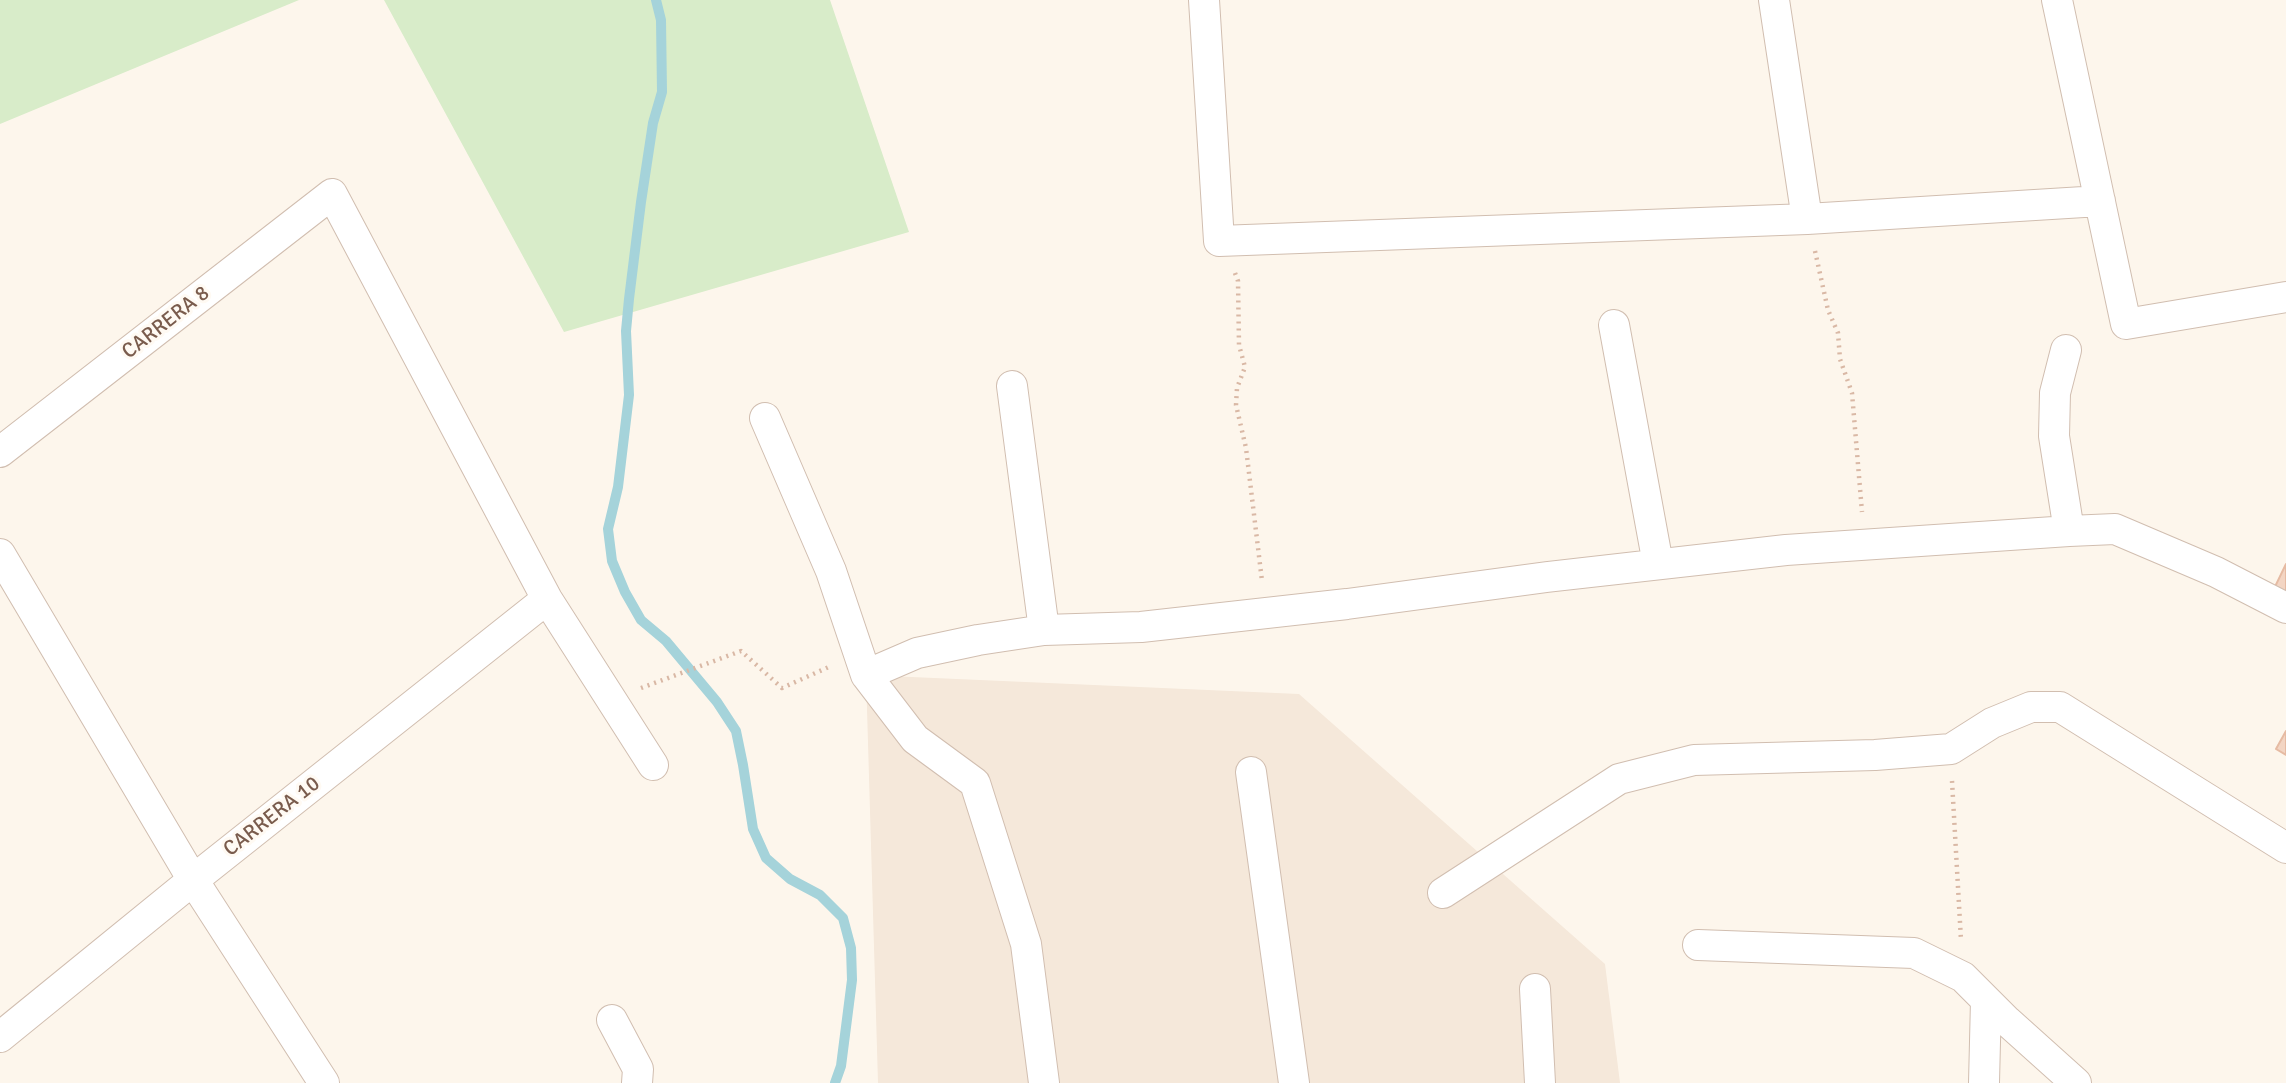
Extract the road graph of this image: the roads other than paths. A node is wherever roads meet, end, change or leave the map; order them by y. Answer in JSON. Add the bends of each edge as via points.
{"nodes":[{"id":1,"x":1204,"y":0,"type":"edge"},
{"id":2,"x":1774,"y":0,"type":"edge"},
{"id":3,"x":2057,"y":0,"type":"edge"},
{"id":4,"x":2100,"y":201,"type":"junction"},
{"id":5,"x":1808,"y":219,"type":"junction"},
{"id":6,"x":2286,"y":297,"type":"edge"},
{"id":7,"x":1614,"y":325,"type":"dead end"},
{"id":8,"x":2066,"y":350,"type":"dead end"},
{"id":9,"x":1012,"y":386,"type":"dead end"},
{"id":10,"x":765,"y":418,"type":"dead end"},
{"id":11,"x":0,"y":452,"type":"edge"},
{"id":12,"x":2069,"y":531,"type":"junction"},
{"id":13,"x":0,"y":554,"type":"edge"},
{"id":14,"x":1658,"y":564,"type":"junction"},
{"id":15,"x":547,"y":599,"type":"junction"},
{"id":16,"x":2286,"y":608,"type":"edge"},
{"id":17,"x":1044,"y":630,"type":"junction"},
{"id":18,"x":862,"y":665,"type":"junction"},
{"id":19,"x":653,"y":765,"type":"dead end"},
{"id":20,"x":1251,"y":772,"type":"dead end"},
{"id":21,"x":2286,"y":848,"type":"edge"},
{"id":22,"x":192,"y":880,"type":"junction"},
{"id":23,"x":1443,"y":893,"type":"dead end"},
{"id":24,"x":1698,"y":945,"type":"dead end"},
{"id":25,"x":1535,"y":989,"type":"dead end"},
{"id":26,"x":1986,"y":1000,"type":"junction"},
{"id":27,"x":612,"y":1020,"type":"dead end"},
{"id":28,"x":0,"y":1037,"type":"edge"},
{"id":29,"x":324,"y":1083,"type":"edge"},
{"id":30,"x":637,"y":1083,"type":"edge"},
{"id":31,"x":1044,"y":1083,"type":"edge"},
{"id":32,"x":1294,"y":1083,"type":"edge"},
{"id":33,"x":1540,"y":1083,"type":"edge"},
{"id":34,"x":1984,"y":1083,"type":"edge"},
{"id":35,"x":2076,"y":1083,"type":"edge"}],
"edges":[{"from":1,"to":5,"type":"street","via":[[1219,241]]},
{"from":2,"to":5,"type":"street"},
{"from":3,"to":4,"type":"street"},
{"from":4,"to":5,"type":"street"},
{"from":4,"to":6,"type":"street","via":[[2126,324]]},
{"from":7,"to":14,"type":"street"},
{"from":8,"to":12,"type":"street","via":[[2055,393],[2054,436]]},
{"from":9,"to":17,"type":"street"},
{"from":10,"to":18,"type":"street","via":[[831,571]]},
{"from":11,"to":15,"type":"street","name":"CARRERA 8","via":[[332,194]]},
{"from":12,"to":14,"type":"street","via":[[1786,550]]},
{"from":12,"to":16,"type":"street","via":[[2115,529]]},
{"from":13,"to":22,"type":"street"},
{"from":14,"to":17,"type":"street","via":[[1141,627]]},
{"from":15,"to":19,"type":"street"},
{"from":15,"to":22,"type":"street","name":"CARRERA 10"},
{"from":17,"to":18,"type":"street"},
{"from":18,"to":31,"type":"street","via":[[915,739],[975,783],[1026,944]]},
{"from":20,"to":32,"type":"street"},
{"from":21,"to":23,"type":"street","via":[[2060,707],[2031,707],[1992,723],[1951,749],[1694,760],[1619,779]]},
{"from":22,"to":28,"type":"street","name":"CARRERA 10"},
{"from":22,"to":29,"type":"street"},
{"from":24,"to":26,"type":"street","via":[[1914,953],[1963,977]]},
{"from":25,"to":33,"type":"street"},
{"from":26,"to":34,"type":"street"},
{"from":26,"to":35,"type":"street"},
{"from":27,"to":30,"type":"street","via":[[638,1069]]}]}
